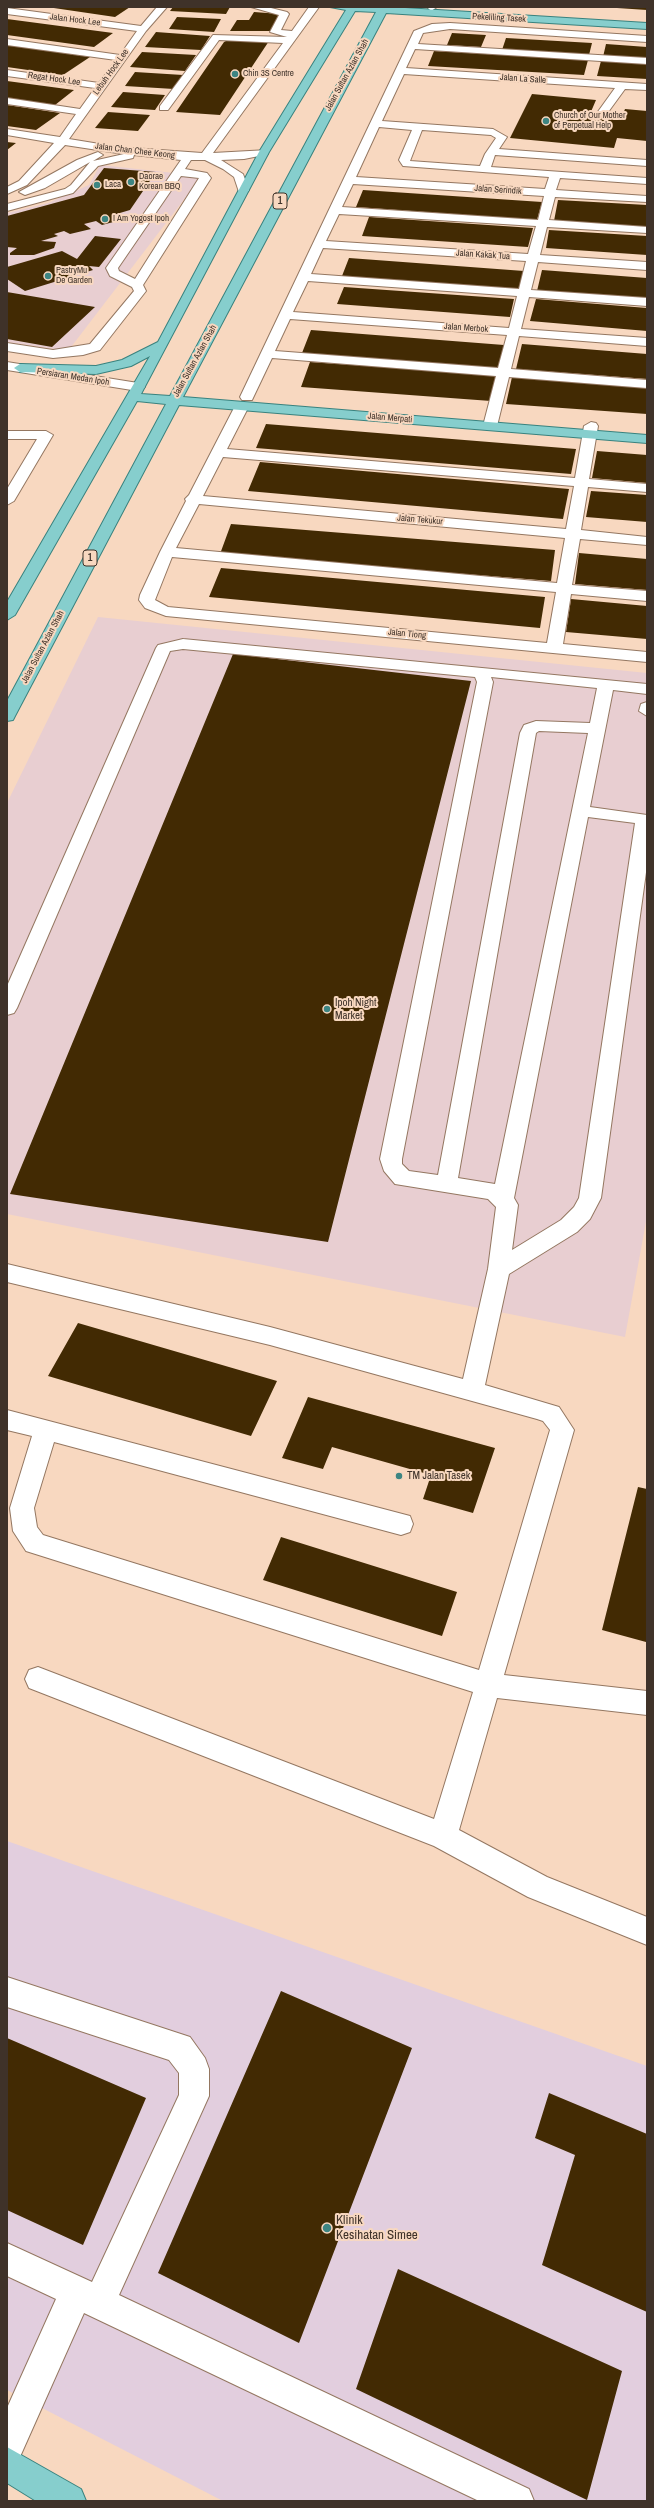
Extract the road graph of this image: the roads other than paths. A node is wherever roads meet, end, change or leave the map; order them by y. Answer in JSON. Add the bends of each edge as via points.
{"nodes":[{"id":1,"x":161,"y":7,"type":"edge"},
{"id":2,"x":256,"y":7,"type":"edge"},
{"id":3,"x":314,"y":7,"type":"edge"},
{"id":4,"x":334,"y":7,"type":"edge"},
{"id":5,"x":369,"y":7,"type":"edge"},
{"id":6,"x":409,"y":7,"type":"edge"},
{"id":7,"x":430,"y":7,"type":"edge"},
{"id":8,"x":353,"y":8,"type":"edge"},
{"id":9,"x":383,"y":9,"type":"edge"},
{"id":10,"x":7,"y":12,"type":"edge"},
{"id":11,"x":461,"y":16,"type":"junction"},
{"id":12,"x":394,"y":20,"type":"dead end"},
{"id":13,"x":647,"y":22,"type":"edge"},
{"id":14,"x":386,"y":25,"type":"dead end"},
{"id":15,"x":647,"y":26,"type":"edge"},
{"id":16,"x":143,"y":29,"type":"junction"},
{"id":17,"x":294,"y":37,"type":"junction"},
{"id":18,"x":647,"y":39,"type":"edge"},
{"id":19,"x":7,"y":42,"type":"edge"},
{"id":20,"x":365,"y":44,"type":"junction"},
{"id":21,"x":411,"y":46,"type":"junction"},
{"id":22,"x":598,"y":47,"type":"junction"},
{"id":23,"x":122,"y":58,"type":"junction"},
{"id":24,"x":647,"y":61,"type":"edge"},
{"id":25,"x":399,"y":71,"type":"junction"},
{"id":26,"x":7,"y":73,"type":"edge"},
{"id":27,"x":588,"y":83,"type":"junction"},
{"id":28,"x":101,"y":86,"type":"junction"},
{"id":29,"x":622,"y":86,"type":"junction"},
{"id":30,"x":647,"y":87,"type":"edge"},
{"id":31,"x":7,"y":101,"type":"edge"},
{"id":32,"x":164,"y":108,"type":"dead end"},
{"id":33,"x":83,"y":112,"type":"junction"},
{"id":34,"x":602,"y":113,"type":"dead end"},
{"id":35,"x":374,"y":124,"type":"junction"},
{"id":36,"x":418,"y":127,"type":"junction"},
{"id":37,"x":7,"y":132,"type":"edge"},
{"id":38,"x":63,"y":140,"type":"junction"},
{"id":39,"x":118,"y":150,"type":"junction"},
{"id":40,"x":264,"y":152,"type":"junction"},
{"id":41,"x":492,"y":152,"type":"junction"},
{"id":42,"x":148,"y":153,"type":"junction"},
{"id":43,"x":206,"y":156,"type":"junction"},
{"id":44,"x":188,"y":157,"type":"junction"},
{"id":45,"x":100,"y":162,"type":"junction"},
{"id":46,"x":647,"y":163,"type":"edge"},
{"id":47,"x":137,"y":165,"type":"dead end"},
{"id":48,"x":166,"y":168,"type":"dead end"},
{"id":49,"x":484,"y":170,"type":"junction"},
{"id":50,"x":180,"y":171,"type":"junction"},
{"id":51,"x":555,"y":174,"type":"junction"},
{"id":52,"x":348,"y":180,"type":"junction"},
{"id":53,"x":647,"y":181,"type":"edge"},
{"id":54,"x":243,"y":190,"type":"junction"},
{"id":55,"x":7,"y":191,"type":"edge"},
{"id":56,"x":550,"y":193,"type":"junction"},
{"id":57,"x":7,"y":198,"type":"edge"},
{"id":58,"x":647,"y":199,"type":"edge"},
{"id":59,"x":7,"y":208,"type":"edge"},
{"id":60,"x":334,"y":210,"type":"junction"},
{"id":61,"x":542,"y":223,"type":"junction"},
{"id":62,"x":647,"y":230,"type":"edge"},
{"id":63,"x":319,"y":244,"type":"junction"},
{"id":64,"x":533,"y":258,"type":"junction"},
{"id":65,"x":647,"y":266,"type":"edge"},
{"id":66,"x":303,"y":277,"type":"junction"},
{"id":67,"x":137,"y":285,"type":"junction"},
{"id":68,"x":524,"y":293,"type":"junction"},
{"id":69,"x":647,"y":302,"type":"edge"},
{"id":70,"x":285,"y":315,"type":"junction"},
{"id":71,"x":514,"y":332,"type":"junction"},
{"id":72,"x":647,"y":342,"type":"edge"},
{"id":73,"x":163,"y":344,"type":"junction"},
{"id":74,"x":7,"y":347,"type":"edge"},
{"id":75,"x":267,"y":354,"type":"junction"},
{"id":76,"x":13,"y":367,"type":"edge"},
{"id":77,"x":504,"y":373,"type":"junction"},
{"id":78,"x":7,"y":378,"type":"edge"},
{"id":79,"x":647,"y":384,"type":"edge"},
{"id":80,"x":135,"y":392,"type":"junction"},
{"id":81,"x":176,"y":396,"type":"junction"},
{"id":82,"x":244,"y":402,"type":"junction"},
{"id":83,"x":491,"y":422,"type":"junction"},
{"id":84,"x":590,"y":430,"type":"junction"},
{"id":85,"x":647,"y":430,"type":"edge"},
{"id":86,"x":7,"y":435,"type":"edge"},
{"id":87,"x":647,"y":439,"type":"edge"},
{"id":88,"x":218,"y":452,"type":"junction"},
{"id":89,"x":582,"y":482,"type":"junction"},
{"id":90,"x":647,"y":488,"type":"edge"},
{"id":91,"x":192,"y":499,"type":"junction"},
{"id":92,"x":7,"y":501,"type":"edge"},
{"id":93,"x":573,"y":534,"type":"junction"},
{"id":94,"x":647,"y":541,"type":"edge"},
{"id":95,"x":167,"y":552,"type":"junction"},
{"id":96,"x":564,"y":588,"type":"junction"},
{"id":97,"x":647,"y":596,"type":"edge"},
{"id":98,"x":7,"y":615,"type":"edge"},
{"id":99,"x":554,"y":648,"type":"junction"},
{"id":100,"x":647,"y":657,"type":"edge"},
{"id":101,"x":475,"y":671,"type":"junction"},
{"id":102,"x":606,"y":684,"type":"junction"},
{"id":103,"x":647,"y":689,"type":"edge"},
{"id":104,"x":647,"y":708,"type":"edge"},
{"id":105,"x":647,"y":711,"type":"edge"},
{"id":106,"x":7,"y":716,"type":"edge"},
{"id":107,"x":597,"y":728,"type":"junction"},
{"id":108,"x":580,"y":811,"type":"junction"},
{"id":109,"x":7,"y":1008,"type":"edge"},
{"id":110,"x":447,"y":1183,"type":"junction"},
{"id":111,"x":503,"y":1198,"type":"junction"},
{"id":112,"x":499,"y":1269,"type":"junction"},
{"id":113,"x":7,"y":1273,"type":"edge"},
{"id":114,"x":472,"y":1391,"type":"junction"},
{"id":115,"x":7,"y":1420,"type":"edge"},
{"id":116,"x":46,"y":1430,"type":"junction"},
{"id":117,"x":401,"y":1524,"type":"dead end"},
{"id":118,"x":38,"y":1679,"type":"dead end"},
{"id":119,"x":488,"y":1685,"type":"junction"},
{"id":120,"x":647,"y":1703,"type":"edge"},
{"id":121,"x":443,"y":1836,"type":"junction"},
{"id":122,"x":647,"y":1931,"type":"edge"},
{"id":123,"x":7,"y":1992,"type":"edge"},
{"id":124,"x":7,"y":2259,"type":"edge"},
{"id":125,"x":87,"y":2298,"type":"junction"},
{"id":126,"x":7,"y":2447,"type":"edge"},
{"id":127,"x":7,"y":2464,"type":"edge"},
{"id":128,"x":68,"y":2501,"type":"edge"},
{"id":129,"x":517,"y":2501,"type":"edge"}],
"edges":[{"from":1,"to":16,"type":"street","name":"Lebuh Hock Lee"},
{"from":2,"to":17,"type":"street","via":[[284,14],[275,32]]},
{"from":3,"to":17,"type":"street"},
{"from":4,"to":8,"type":"main road"},
{"from":5,"to":8,"type":"main road"},
{"from":5,"to":9,"type":"main road"},
{"from":6,"to":7,"type":"main road","name":"Pekeliling Tasek"},
{"from":7,"to":13,"type":"main road","name":"Pekeliling Tasek"},
{"from":8,"to":9,"type":"main road","name":"Pekeliling Tasek"},
{"from":8,"to":40,"type":"main road"},
{"from":9,"to":11,"type":"main road","name":"Pekeliling Tasek"},
{"from":9,"to":20,"type":"main road","name":"Jalan Sultan Azlan Shah","number":"1"},
{"from":10,"to":16,"type":"street","name":"Jalan Hock Lee"},
{"from":11,"to":12,"type":"main road","via":[[409,17]]},
{"from":11,"to":15,"type":"main road","name":"Pekeliling Tasek"},
{"from":14,"to":20,"type":"main road"},
{"from":16,"to":23,"type":"street","name":"Lebuh Hock Lee"},
{"from":17,"to":32,"type":"street","via":[[216,37]]},
{"from":17,"to":43,"type":"street"},
{"from":18,"to":22,"type":"street"},
{"from":19,"to":23,"type":"street"},
{"from":20,"to":81,"type":"main road","name":"Jalan Sultan Azlan Shah","number":"1"},
{"from":21,"to":22,"type":"street"},
{"from":21,"to":22,"type":"street","via":[[419,31],[441,26]]},
{"from":21,"to":25,"type":"street"},
{"from":22,"to":24,"type":"street"},
{"from":22,"to":27,"type":"street"},
{"from":23,"to":28,"type":"street","name":"Lebuh Hock Lee"},
{"from":25,"to":27,"type":"street","name":"Jalan La Salle"},
{"from":25,"to":35,"type":"street"},
{"from":26,"to":28,"type":"street","name":"Regat Hock Lee"},
{"from":27,"to":29,"type":"street","name":"Jalan La Salle"},
{"from":28,"to":33,"type":"street","name":"Lebuh Hock Lee"},
{"from":29,"to":30,"type":"street","name":"Jalan La Salle"},
{"from":29,"to":34,"type":"street"},
{"from":31,"to":33,"type":"street"},
{"from":33,"to":38,"type":"street","name":"Lebuh Hock Lee"},
{"from":35,"to":36,"type":"street"},
{"from":35,"to":52,"type":"street"},
{"from":36,"to":41,"type":"street","via":[[498,133],[502,137]]},
{"from":36,"to":49,"type":"street","via":[[404,162]]},
{"from":37,"to":38,"type":"street","name":"Jalan Chan Chee Keong"},
{"from":38,"to":39,"type":"street","name":"Jalan Chan Chee Keong"},
{"from":38,"to":55,"type":"street","name":"Lebuh Hock Lee","via":[[23,184]]},
{"from":39,"to":42,"type":"street","name":"Jalan Chan Chee Keong"},
{"from":39,"to":57,"type":"street","via":[[85,160],[41,186]]},
{"from":40,"to":43,"type":"street","name":"Jalan Chan Chee Keong","via":[[244,156]]},
{"from":40,"to":54,"type":"main road"},
{"from":41,"to":46,"type":"street"},
{"from":41,"to":49,"type":"street"},
{"from":42,"to":44,"type":"street","name":"Jalan Chan Chee Keong"},
{"from":42,"to":45,"type":"street"},
{"from":43,"to":44,"type":"street","name":"Jalan Chan Chee Keong"},
{"from":43,"to":54,"type":"street","via":[[239,176]]},
{"from":44,"to":50,"type":"street"},
{"from":45,"to":47,"type":"street"},
{"from":45,"to":59,"type":"street","via":[[89,169],[72,189]]},
{"from":48,"to":50,"type":"street"},
{"from":49,"to":51,"type":"street"},
{"from":50,"to":67,"type":"street","via":[[112,269]]},
{"from":50,"to":67,"type":"street","via":[[203,175],[206,178]]},
{"from":51,"to":53,"type":"street"},
{"from":51,"to":56,"type":"street"},
{"from":52,"to":56,"type":"street","name":"Jalan Serindik"},
{"from":52,"to":60,"type":"street"},
{"from":54,"to":73,"type":"main road"},
{"from":56,"to":58,"type":"street","name":"Jalan Serindik"},
{"from":56,"to":61,"type":"street"},
{"from":60,"to":61,"type":"street"},
{"from":60,"to":63,"type":"street"},
{"from":61,"to":62,"type":"street"},
{"from":61,"to":64,"type":"street"},
{"from":63,"to":64,"type":"street","name":"Jalan Kakak Tua"},
{"from":63,"to":66,"type":"street"},
{"from":64,"to":65,"type":"street","name":"Jalan Kakak Tua"},
{"from":64,"to":68,"type":"street"},
{"from":66,"to":68,"type":"street"},
{"from":66,"to":70,"type":"street"},
{"from":67,"to":74,"type":"street","via":[[140,291],[92,349],[53,354]]},
{"from":68,"to":69,"type":"street"},
{"from":68,"to":71,"type":"street"},
{"from":70,"to":71,"type":"street","name":"Jalan Merbok"},
{"from":70,"to":75,"type":"street"},
{"from":71,"to":72,"type":"street","name":"Jalan Merbok"},
{"from":71,"to":77,"type":"street"},
{"from":73,"to":76,"type":"main road","via":[[126,363],[96,370]]},
{"from":73,"to":80,"type":"main road"},
{"from":75,"to":77,"type":"street"},
{"from":75,"to":82,"type":"street"},
{"from":76,"to":80,"type":"street","name":"Persiaran Medan Ipoh"},
{"from":77,"to":79,"type":"street"},
{"from":77,"to":83,"type":"street"},
{"from":78,"to":80,"type":"street","name":"Persiaran Medan Ipoh"},
{"from":80,"to":81,"type":"main road","name":"Jalan Merpati"},
{"from":80,"to":98,"type":"main road"},
{"from":81,"to":82,"type":"main road","name":"Jalan Merpati"},
{"from":81,"to":106,"type":"main road","name":"Jalan Sultan Azlan Shah","number":"1"},
{"from":82,"to":83,"type":"main road","name":"Jalan Merpati"},
{"from":82,"to":88,"type":"street"},
{"from":83,"to":84,"type":"main road","name":"Jalan Merpati"},
{"from":84,"to":85,"type":"main road","name":"Jalan Merpati"},
{"from":84,"to":87,"type":"main road","name":"Jalan Merpati"},
{"from":84,"to":89,"type":"street"},
{"from":86,"to":92,"type":"street","via":[[46,436]]},
{"from":88,"to":89,"type":"street"},
{"from":88,"to":91,"type":"street"},
{"from":89,"to":90,"type":"street"},
{"from":89,"to":93,"type":"street"},
{"from":91,"to":93,"type":"street","name":"Jalan Tekukur"},
{"from":91,"to":95,"type":"street"},
{"from":93,"to":94,"type":"street","name":"Jalan Tekukur"},
{"from":93,"to":96,"type":"street"},
{"from":95,"to":96,"type":"street"},
{"from":95,"to":99,"type":"street","name":"Jalan Tiong","via":[[147,600],[157,609]]},
{"from":96,"to":97,"type":"street"},
{"from":96,"to":99,"type":"street"},
{"from":99,"to":100,"type":"street","name":"Jalan Tiong"},
{"from":101,"to":102,"type":"street"},
{"from":101,"to":109,"type":"street","via":[[183,644],[164,648]]},
{"from":101,"to":110,"type":"street","via":[[481,674],[485,682],[390,1159],[391,1166],[403,1178]]},
{"from":102,"to":103,"type":"street"},
{"from":102,"to":107,"type":"street"},
{"from":104,"to":105,"type":"street"},
{"from":107,"to":108,"type":"street"},
{"from":107,"to":110,"type":"street","via":[[536,726],[528,733]]},
{"from":108,"to":111,"type":"street"},
{"from":108,"to":112,"type":"street","via":[[634,817],[644,823],[590,1198],[582,1213],[569,1226]]},
{"from":110,"to":111,"type":"street","via":[[495,1192]]},
{"from":111,"to":112,"type":"street","via":[[508,1212]]},
{"from":112,"to":114,"type":"street"},
{"from":113,"to":114,"type":"street","via":[[270,1336]]},
{"from":114,"to":119,"type":"street","via":[[541,1410],[550,1414],[562,1430]]},
{"from":115,"to":116,"type":"street"},
{"from":116,"to":117,"type":"street"},
{"from":116,"to":119,"type":"street","via":[[22,1508],[25,1530],[35,1543]]},
{"from":118,"to":121,"type":"street"},
{"from":119,"to":120,"type":"street"},
{"from":119,"to":121,"type":"street"},
{"from":121,"to":122,"type":"street","via":[[538,1887]]},
{"from":123,"to":125,"type":"street","via":[[179,2048],[194,2069],[194,2096]]},
{"from":124,"to":125,"type":"street"},
{"from":125,"to":126,"type":"street"},
{"from":125,"to":129,"type":"street"},
{"from":127,"to":128,"type":"main road"}]}
